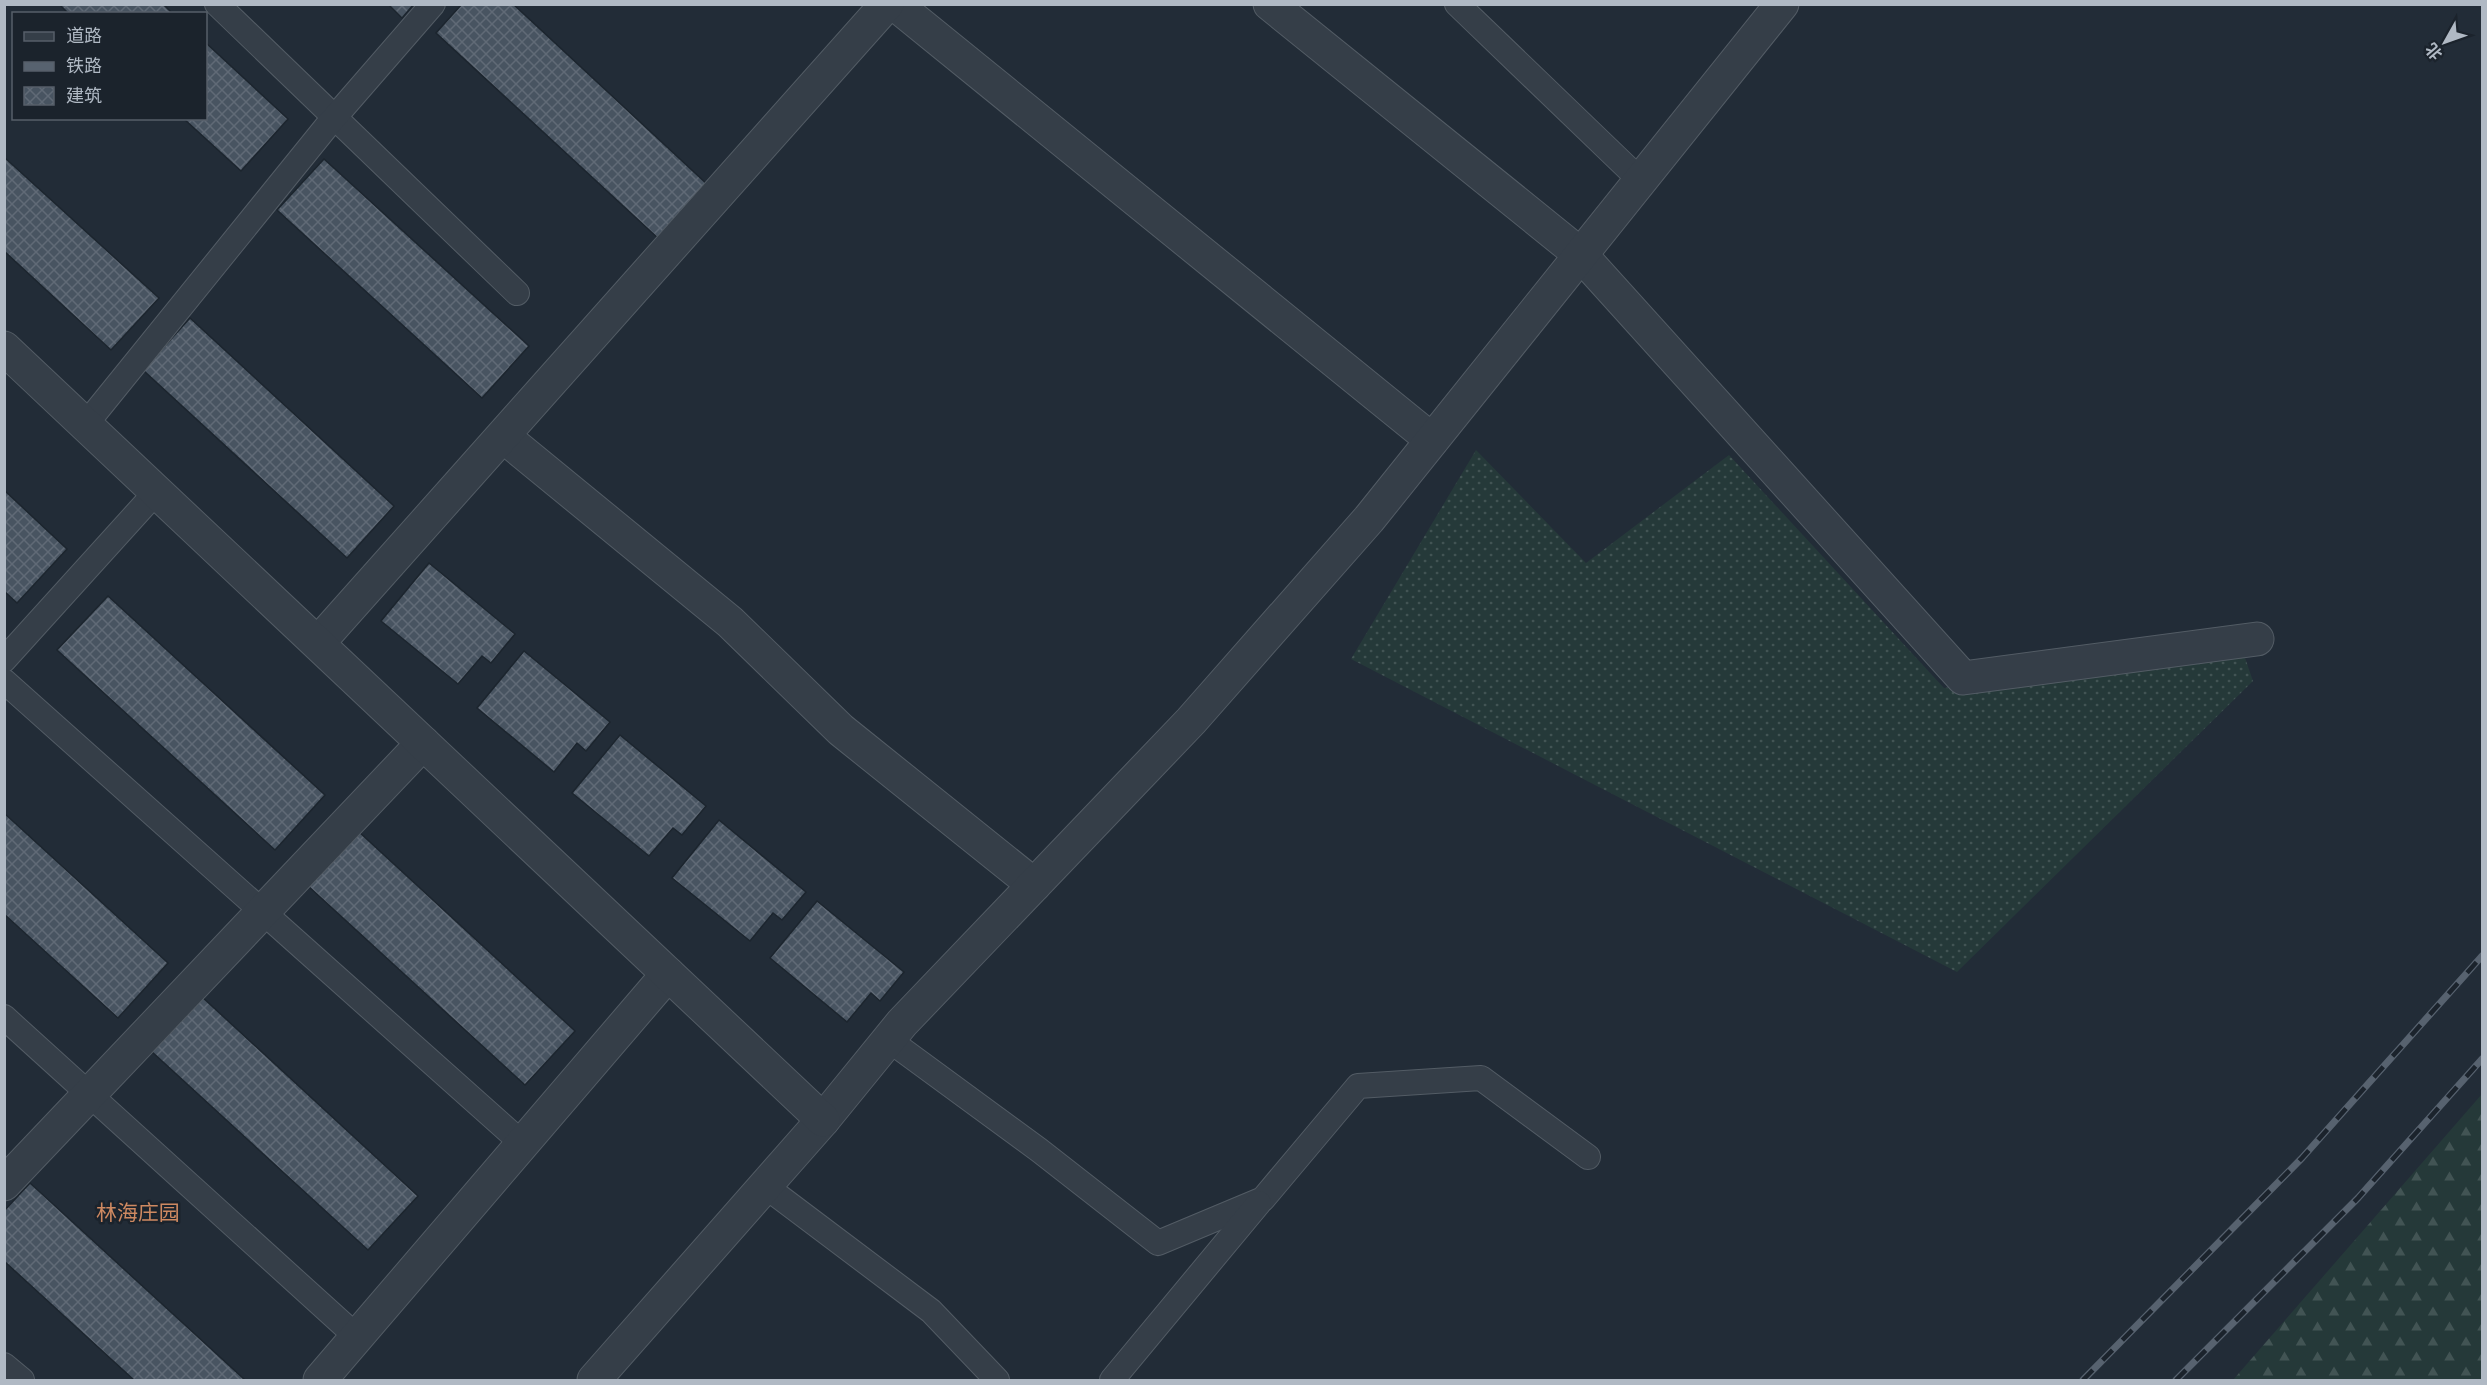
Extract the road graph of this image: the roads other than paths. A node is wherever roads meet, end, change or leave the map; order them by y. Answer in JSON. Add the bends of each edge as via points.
{"nodes":[{"id":1,"x":217,"y":4,"type":"edge"},
{"id":2,"x":433,"y":4,"type":"edge"},
{"id":3,"x":887,"y":4,"type":"edge"},
{"id":4,"x":895,"y":4,"type":"edge"},
{"id":5,"x":1270,"y":4,"type":"edge"},
{"id":6,"x":1457,"y":4,"type":"edge"},
{"id":7,"x":1782,"y":4,"type":"edge"},
{"id":8,"x":335,"y":117,"type":"junction"},
{"id":9,"x":1641,"y":180,"type":"junction"},
{"id":10,"x":1581,"y":255,"type":"junction"},
{"id":11,"x":517,"y":293,"type":"dead end"},
{"id":12,"x":4,"y":348,"type":"edge"},
{"id":13,"x":86,"y":424,"type":"junction"},
{"id":14,"x":503,"y":436,"type":"junction"},
{"id":15,"x":1432,"y":440,"type":"junction"},
{"id":16,"x":157,"y":491,"type":"junction"},
{"id":17,"x":2257,"y":639,"type":"dead end"},
{"id":18,"x":318,"y":643,"type":"junction"},
{"id":19,"x":4,"y":660,"type":"edge"},
{"id":20,"x":4,"y":681,"type":"edge"},
{"id":21,"x":423,"y":743,"type":"junction"},
{"id":22,"x":1034,"y":885,"type":"junction"},
{"id":23,"x":262,"y":912,"type":"junction"},
{"id":24,"x":668,"y":974,"type":"junction"},
{"id":25,"x":4,"y":1017,"type":"edge"},
{"id":26,"x":888,"y":1040,"type":"junction"},
{"id":27,"x":90,"y":1094,"type":"junction"},
{"id":28,"x":823,"y":1120,"type":"junction"},
{"id":29,"x":523,"y":1144,"type":"junction"},
{"id":30,"x":1588,"y":1157,"type":"dead end"},
{"id":31,"x":4,"y":1184,"type":"edge"},
{"id":32,"x":765,"y":1186,"type":"junction"},
{"id":33,"x":1263,"y":1199,"type":"junction"},
{"id":34,"x":357,"y":1337,"type":"junction"},
{"id":35,"x":4,"y":1365,"type":"edge"},
{"id":36,"x":22,"y":1380,"type":"edge"},
{"id":37,"x":320,"y":1380,"type":"edge"},
{"id":38,"x":594,"y":1380,"type":"edge"},
{"id":39,"x":997,"y":1380,"type":"edge"},
{"id":40,"x":1112,"y":1380,"type":"edge"}],
"edges":[{"from":1,"to":8,"type":"lane"},
{"from":2,"to":8,"type":"lane"},
{"from":3,"to":14,"type":"street"},
{"from":4,"to":15,"type":"street"},
{"from":5,"to":10,"type":"street"},
{"from":6,"to":9,"type":"lane"},
{"from":7,"to":9,"type":"street"},
{"from":8,"to":11,"type":"lane"},
{"from":8,"to":13,"type":"lane"},
{"from":9,"to":10,"type":"street"},
{"from":10,"to":15,"type":"street"},
{"from":10,"to":17,"type":"street","via":[[1963,678]]},
{"from":12,"to":13,"type":"street"},
{"from":13,"to":16,"type":"street"},
{"from":14,"to":18,"type":"street"},
{"from":14,"to":22,"type":"street","via":[[730,622],[841,730]]},
{"from":15,"to":22,"type":"street","via":[[1369,519],[1199,712]]},
{"from":16,"to":18,"type":"street"},
{"from":16,"to":19,"type":"lane"},
{"from":18,"to":21,"type":"street"},
{"from":20,"to":23,"type":"lane"},
{"from":21,"to":23,"type":"street"},
{"from":21,"to":24,"type":"street"},
{"from":22,"to":26,"type":"street"},
{"from":23,"to":27,"type":"street"},
{"from":23,"to":29,"type":"lane"},
{"from":24,"to":28,"type":"street"},
{"from":24,"to":29,"type":"street"},
{"from":25,"to":27,"type":"lane"},
{"from":26,"to":28,"type":"street"},
{"from":26,"to":33,"type":"lane","via":[[1040,1150],[1158,1243]]},
{"from":27,"to":31,"type":"street"},
{"from":27,"to":34,"type":"lane"},
{"from":28,"to":32,"type":"street"},
{"from":29,"to":34,"type":"street"},
{"from":30,"to":33,"type":"lane","via":[[1481,1078],[1358,1086]]},
{"from":32,"to":38,"type":"street"},
{"from":32,"to":39,"type":"lane","via":[[931,1311]]},
{"from":33,"to":40,"type":"lane"},
{"from":34,"to":37,"type":"street"},
{"from":35,"to":36,"type":"lane"}]}
